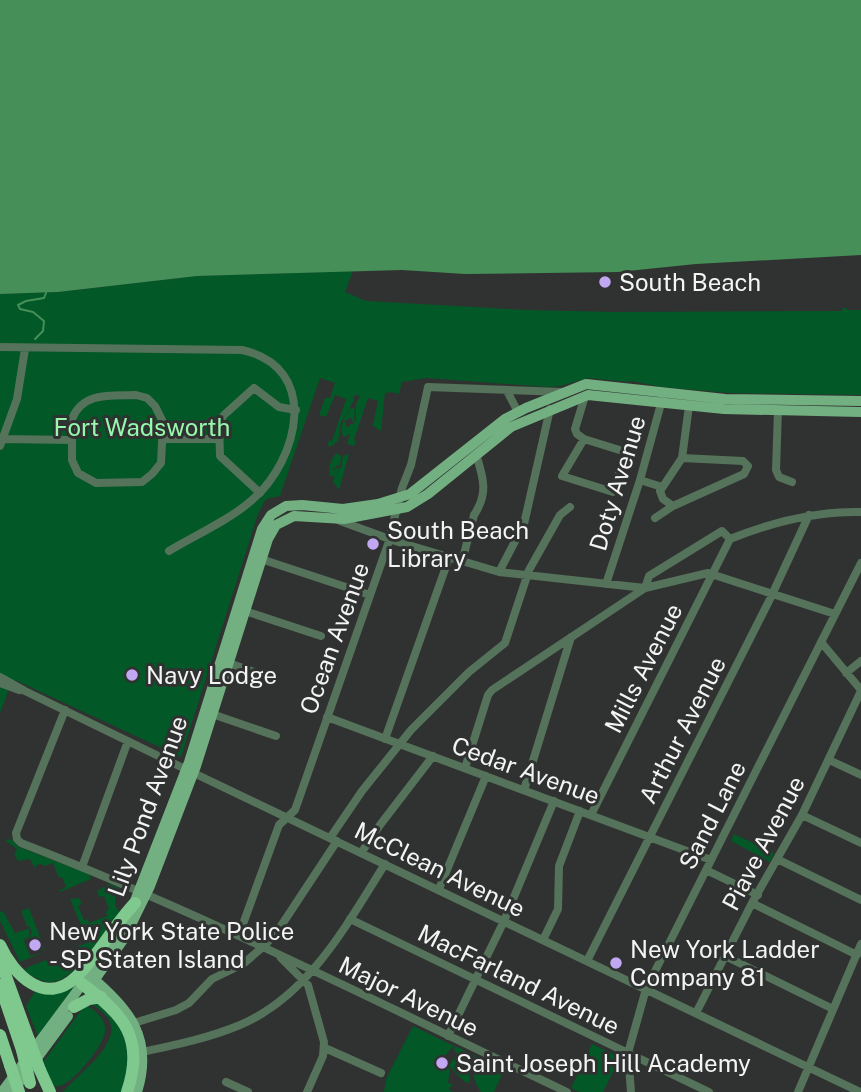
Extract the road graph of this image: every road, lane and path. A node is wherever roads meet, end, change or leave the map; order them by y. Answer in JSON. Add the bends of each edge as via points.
{"nodes":[{"id":1,"x":0,"y":347,"type":"edge"},
{"id":2,"x":25,"y":349,"type":"junction"},
{"id":3,"x":507,"y":391,"type":"junction"},
{"id":4,"x":563,"y":392,"type":"junction"},
{"id":5,"x":585,"y":396,"type":"junction"},
{"id":6,"x":662,"y":399,"type":"junction"},
{"id":7,"x":861,"y":401,"type":"edge"},
{"id":8,"x":689,"y":406,"type":"junction"},
{"id":9,"x":823,"y":406,"type":"junction"},
{"id":10,"x":550,"y":409,"type":"junction"},
{"id":11,"x":296,"y":410,"type":"junction"},
{"id":12,"x":778,"y":410,"type":"junction"},
{"id":13,"x":518,"y":412,"type":"junction"},
{"id":14,"x":861,"y":412,"type":"edge"},
{"id":15,"x":4,"y":425,"type":"edge"},
{"id":16,"x":163,"y":439,"type":"junction"},
{"id":17,"x":219,"y":439,"type":"junction"},
{"id":18,"x":584,"y":439,"type":"junction"},
{"id":19,"x":72,"y":440,"type":"junction"},
{"id":20,"x":2,"y":443,"type":"edge"},
{"id":21,"x":476,"y":453,"type":"junction"},
{"id":22,"x":682,"y":458,"type":"junction"},
{"id":23,"x":640,"y":480,"type":"junction"},
{"id":24,"x":792,"y":482,"type":"dead end"},
{"id":25,"x":662,"y":487,"type":"junction"},
{"id":26,"x":260,"y":493,"type":"junction"},
{"id":27,"x":399,"y":503,"type":"junction"},
{"id":28,"x":673,"y":506,"type":"junction"},
{"id":29,"x":570,"y":507,"type":"dead end"},
{"id":30,"x":861,"y":512,"type":"edge"},
{"id":31,"x":282,"y":514,"type":"junction"},
{"id":32,"x":810,"y":515,"type":"junction"},
{"id":33,"x":655,"y":518,"type":"dead end"},
{"id":34,"x":333,"y":519,"type":"junction"},
{"id":35,"x":390,"y":539,"type":"junction"},
{"id":36,"x":730,"y":539,"type":"junction"},
{"id":37,"x":169,"y":551,"type":"dead end"},
{"id":38,"x":449,"y":558,"type":"junction"},
{"id":39,"x":261,"y":559,"type":"junction"},
{"id":40,"x":462,"y":562,"type":"junction"},
{"id":41,"x":861,"y":563,"type":"edge"},
{"id":42,"x":499,"y":572,"type":"junction"},
{"id":43,"x":712,"y":573,"type":"junction"},
{"id":44,"x":527,"y":576,"type":"junction"},
{"id":45,"x":857,"y":582,"type":"edge"},
{"id":46,"x":606,"y":584,"type":"junction"},
{"id":47,"x":645,"y":588,"type":"junction"},
{"id":48,"x":772,"y":594,"type":"junction"},
{"id":49,"x":370,"y":595,"type":"junction"},
{"id":50,"x":245,"y":611,"type":"junction"},
{"id":51,"x":835,"y":614,"type":"junction"},
{"id":52,"x":321,"y":636,"type":"dead end"},
{"id":53,"x":571,"y":638,"type":"junction"},
{"id":54,"x":821,"y":642,"type":"junction"},
{"id":55,"x":861,"y":661,"type":"edge"},
{"id":56,"x":224,"y":662,"type":"junction"},
{"id":57,"x":846,"y":673,"type":"junction"},
{"id":58,"x":2,"y":679,"type":"edge"},
{"id":59,"x":273,"y":679,"type":"dead end"},
{"id":60,"x":861,"y":690,"type":"edge"},
{"id":61,"x":65,"y":710,"type":"junction"},
{"id":62,"x":212,"y":714,"type":"junction"},
{"id":63,"x":327,"y":717,"type":"junction"},
{"id":64,"x":276,"y":736,"type":"dead end"},
{"id":65,"x":385,"y":738,"type":"junction"},
{"id":66,"x":128,"y":741,"type":"junction"},
{"id":67,"x":400,"y":744,"type":"junction"},
{"id":68,"x":433,"y":756,"type":"junction"},
{"id":69,"x":829,"y":760,"type":"junction"},
{"id":70,"x":466,"y":768,"type":"junction"},
{"id":71,"x":190,"y":771,"type":"junction"},
{"id":72,"x":861,"y":775,"type":"edge"},
{"id":73,"x":486,"y":776,"type":"junction"},
{"id":74,"x":524,"y":790,"type":"junction"},
{"id":75,"x":554,"y":801,"type":"junction"},
{"id":76,"x":580,"y":811,"type":"junction"},
{"id":77,"x":591,"y":815,"type":"junction"},
{"id":78,"x":802,"y":815,"type":"junction"},
{"id":79,"x":287,"y":817,"type":"junction"},
{"id":80,"x":650,"y":837,"type":"junction"},
{"id":81,"x":334,"y":840,"type":"junction"},
{"id":82,"x":861,"y":843,"type":"edge"},
{"id":83,"x":361,"y":853,"type":"junction"},
{"id":84,"x":777,"y":859,"type":"junction"},
{"id":85,"x":711,"y":860,"type":"junction"},
{"id":86,"x":385,"y":864,"type":"junction"},
{"id":87,"x":82,"y":867,"type":"junction"},
{"id":88,"x":706,"y":870,"type":"junction"},
{"id":89,"x":439,"y":890,"type":"junction"},
{"id":90,"x":144,"y":892,"type":"junction"},
{"id":91,"x":758,"y":895,"type":"junction"},
{"id":92,"x":861,"y":900,"type":"edge"},
{"id":93,"x":135,"y":903,"type":"junction"},
{"id":94,"x":752,"y":903,"type":"junction"},
{"id":95,"x":350,"y":919,"type":"junction"},
{"id":96,"x":504,"y":921,"type":"junction"},
{"id":97,"x":239,"y":935,"type":"junction"},
{"id":98,"x":543,"y":940,"type":"junction"},
{"id":99,"x":861,"y":944,"type":"edge"},
{"id":100,"x":0,"y":945,"type":"edge"},
{"id":101,"x":264,"y":946,"type":"junction"},
{"id":102,"x":273,"y":951,"type":"junction"},
{"id":103,"x":857,"y":955,"type":"junction"},
{"id":104,"x":725,"y":956,"type":"junction"},
{"id":105,"x":0,"y":960,"type":"edge"},
{"id":106,"x":587,"y":961,"type":"junction"},
{"id":107,"x":313,"y":971,"type":"junction"},
{"id":108,"x":475,"y":979,"type":"junction"},
{"id":109,"x":304,"y":980,"type":"junction"},
{"id":110,"x":89,"y":982,"type":"junction"},
{"id":111,"x":0,"y":985,"type":"edge"},
{"id":112,"x":646,"y":989,"type":"junction"},
{"id":113,"x":100,"y":997,"type":"junction"},
{"id":114,"x":74,"y":1007,"type":"junction"},
{"id":115,"x":833,"y":1009,"type":"junction"},
{"id":116,"x":696,"y":1013,"type":"junction"},
{"id":117,"x":134,"y":1023,"type":"junction"},
{"id":118,"x":0,"y":1035,"type":"edge"},
{"id":119,"x":448,"y":1036,"type":"junction"},
{"id":120,"x":25,"y":1045,"type":"junction"},
{"id":121,"x":325,"y":1048,"type":"junction"},
{"id":122,"x":142,"y":1052,"type":"junction"},
{"id":123,"x":628,"y":1053,"type":"junction"},
{"id":124,"x":808,"y":1067,"type":"junction"},
{"id":125,"x":381,"y":1073,"type":"dead end"},
{"id":126,"x":34,"y":1083,"type":"edge"},
{"id":127,"x":226,"y":1083,"type":"dead end"},
{"id":128,"x":2,"y":1092,"type":"edge"},
{"id":129,"x":12,"y":1092,"type":"edge"},
{"id":130,"x":19,"y":1092,"type":"edge"},
{"id":131,"x":50,"y":1092,"type":"edge"},
{"id":132,"x":127,"y":1092,"type":"edge"},
{"id":133,"x":137,"y":1092,"type":"edge"},
{"id":134,"x":248,"y":1092,"type":"edge"},
{"id":135,"x":307,"y":1092,"type":"edge"},
{"id":136,"x":567,"y":1092,"type":"edge"},
{"id":137,"x":631,"y":1092,"type":"edge"},
{"id":138,"x":709,"y":1092,"type":"edge"},
{"id":139,"x":798,"y":1092,"type":"edge"},
{"id":140,"x":860,"y":1092,"type":"edge"}],
"edges":[{"from":1,"to":2,"type":"street"},
{"from":2,"to":11,"type":"street","via":[[250,352],[282,373]]},
{"from":2,"to":15,"type":"street","via":[[21,382]]},
{"from":3,"to":4,"type":"street"},
{"from":3,"to":13,"type":"street"},
{"from":3,"to":27,"type":"street","name":"Ocean Avenue","via":[[428,387]]},
{"from":4,"to":6,"type":"main road","via":[[595,384]]},
{"from":4,"to":13,"type":"main road"},
{"from":5,"to":6,"type":"main road"},
{"from":5,"to":10,"type":"main road"},
{"from":5,"to":18,"type":"street","via":[[575,429]]},
{"from":6,"to":8,"type":"main road"},
{"from":6,"to":9,"type":"main road"},
{"from":6,"to":23,"type":"street","name":"Doty Avenue"},
{"from":7,"to":9,"type":"main road"},
{"from":8,"to":12,"type":"main road"},
{"from":8,"to":22,"type":"street"},
{"from":9,"to":12,"type":"main road"},
{"from":9,"to":14,"type":"main road"},
{"from":10,"to":21,"type":"main road","via":[[511,427]]},
{"from":10,"to":42,"type":"street","via":[[524,524]]},
{"from":11,"to":17,"type":"street","via":[[279,407],[252,389],[222,418]]},
{"from":11,"to":26,"type":"street","via":[[282,459]]},
{"from":12,"to":24,"type":"street","via":[[776,470],[779,477]]},
{"from":13,"to":27,"type":"main road"},
{"from":15,"to":20,"type":"street"},
{"from":16,"to":17,"type":"street"},
{"from":16,"to":19,"type":"street","via":[[157,469],[142,482],[124,483],[95,483],[78,473],[72,463]]},
{"from":16,"to":19,"type":"street","via":[[159,411],[147,398],[95,396],[75,412]]},
{"from":17,"to":26,"type":"street","via":[[222,460]]},
{"from":18,"to":18,"type":"street","via":[[562,477],[613,492],[626,452]]},
{"from":19,"to":20,"type":"street"},
{"from":21,"to":27,"type":"main road","via":[[423,497]]},
{"from":21,"to":40,"type":"street","via":[[485,483]]},
{"from":22,"to":25,"type":"street"},
{"from":22,"to":28,"type":"street","via":[[743,461],[748,466],[744,474]]},
{"from":23,"to":25,"type":"street"},
{"from":23,"to":46,"type":"street","name":"Doty Avenue"},
{"from":25,"to":28,"type":"street","via":[[663,499]]},
{"from":26,"to":37,"type":"street"},
{"from":27,"to":31,"type":"main road","via":[[337,510],[297,505]]},
{"from":27,"to":34,"type":"main road","via":[[357,517]]},
{"from":27,"to":35,"type":"street","name":"Ocean Avenue"},
{"from":28,"to":33,"type":"street"},
{"from":29,"to":44,"type":"street","via":[[560,516]]},
{"from":30,"to":32,"type":"street"},
{"from":31,"to":34,"type":"main road"},
{"from":31,"to":39,"type":"main road","name":"Lily Pond Avenue"},
{"from":31,"to":56,"type":"main road","name":"Lily Pond Avenue","via":[[268,517],[262,529]]},
{"from":32,"to":36,"type":"street"},
{"from":32,"to":48,"type":"street","name":"Arthur Avenue"},
{"from":34,"to":35,"type":"street"},
{"from":35,"to":38,"type":"street"},
{"from":35,"to":49,"type":"street","name":"Ocean Avenue"},
{"from":36,"to":43,"type":"street","name":"Mills Avenue"},
{"from":36,"to":47,"type":"street","via":[[722,531],[687,551],[649,576]]},
{"from":38,"to":40,"type":"street"},
{"from":38,"to":65,"type":"street"},
{"from":39,"to":49,"type":"street"},
{"from":39,"to":50,"type":"main road","name":"Lily Pond Avenue"},
{"from":40,"to":42,"type":"street"},
{"from":41,"to":45,"type":"street","name":"Sand Lane"},
{"from":42,"to":44,"type":"street"},
{"from":43,"to":47,"type":"street"},
{"from":43,"to":48,"type":"street"},
{"from":43,"to":77,"type":"street","name":"Mills Avenue"},
{"from":44,"to":46,"type":"street"},
{"from":44,"to":67,"type":"street","via":[[505,643],[453,687]]},
{"from":45,"to":51,"type":"street","name":"Sand Lane"},
{"from":46,"to":47,"type":"street"},
{"from":47,"to":53,"type":"street"},
{"from":48,"to":51,"type":"street"},
{"from":48,"to":80,"type":"street","name":"Arthur Avenue"},
{"from":49,"to":63,"type":"street","name":"Ocean Avenue"},
{"from":50,"to":52,"type":"street"},
{"from":50,"to":56,"type":"main road","name":"Lily Pond Avenue"},
{"from":51,"to":54,"type":"street","name":"Sand Lane"},
{"from":53,"to":70,"type":"street","via":[[490,692]]},
{"from":53,"to":74,"type":"street"},
{"from":54,"to":57,"type":"street"},
{"from":54,"to":85,"type":"street","name":"Sand Lane"},
{"from":55,"to":57,"type":"street"},
{"from":56,"to":59,"type":"street"},
{"from":56,"to":62,"type":"main road","name":"Lily Pond Avenue"},
{"from":56,"to":71,"type":"main road","name":"Lily Pond Avenue"},
{"from":57,"to":60,"type":"street"},
{"from":58,"to":61,"type":"street","name":"McClean Avenue"},
{"from":60,"to":69,"type":"street","name":"Piave Avenue"},
{"from":61,"to":66,"type":"street","name":"McClean Avenue"},
{"from":61,"to":87,"type":"street","name":"Major Avenue","via":[[16,833],[21,844]]},
{"from":62,"to":64,"type":"street"},
{"from":62,"to":71,"type":"main road","name":"Lily Pond Avenue"},
{"from":63,"to":65,"type":"street","name":"Cedar Avenue"},
{"from":63,"to":79,"type":"street","name":"Ocean Avenue","via":[[295,810]]},
{"from":65,"to":67,"type":"street","name":"Cedar Avenue"},
{"from":66,"to":71,"type":"street","name":"McClean Avenue"},
{"from":66,"to":87,"type":"street"},
{"from":67,"to":68,"type":"street","name":"Cedar Avenue"},
{"from":67,"to":81,"type":"street","via":[[358,797]]},
{"from":68,"to":70,"type":"street","name":"Cedar Avenue"},
{"from":68,"to":83,"type":"street"},
{"from":69,"to":72,"type":"street"},
{"from":69,"to":78,"type":"street","name":"Piave Avenue"},
{"from":70,"to":73,"type":"street","name":"Cedar Avenue"},
{"from":71,"to":79,"type":"street","name":"McClean Avenue"},
{"from":71,"to":90,"type":"main road","name":"Lily Pond Avenue"},
{"from":73,"to":74,"type":"street","name":"Cedar Avenue"},
{"from":73,"to":89,"type":"street"},
{"from":74,"to":75,"type":"street","name":"Cedar Avenue"},
{"from":75,"to":76,"type":"street","name":"Cedar Avenue"},
{"from":75,"to":96,"type":"street"},
{"from":76,"to":77,"type":"street","name":"Cedar Avenue"},
{"from":76,"to":98,"type":"street","via":[[559,866],[558,909]]},
{"from":77,"to":80,"type":"street","name":"Cedar Avenue"},
{"from":78,"to":82,"type":"street"},
{"from":78,"to":84,"type":"street","name":"Piave Avenue"},
{"from":79,"to":81,"type":"street","name":"McClean Avenue"},
{"from":79,"to":97,"type":"street","name":"Ocean Avenue","via":[[279,825]]},
{"from":80,"to":85,"type":"street","name":"Cedar Avenue"},
{"from":80,"to":106,"type":"street","name":"Arthur Avenue"},
{"from":81,"to":83,"type":"street","name":"McClean Avenue"},
{"from":81,"to":101,"type":"street"},
{"from":83,"to":86,"type":"street","name":"McClean Avenue"},
{"from":84,"to":91,"type":"street","name":"Piave Avenue"},
{"from":84,"to":92,"type":"street"},
{"from":85,"to":88,"type":"street","name":"Sand Lane"},
{"from":86,"to":89,"type":"street","name":"McClean Avenue"},
{"from":86,"to":95,"type":"street"},
{"from":87,"to":90,"type":"street","name":"Major Avenue"},
{"from":88,"to":91,"type":"street"},
{"from":88,"to":112,"type":"street","name":"Sand Lane"},
{"from":89,"to":96,"type":"street","name":"McClean Avenue"},
{"from":90,"to":93,"type":"main road","name":"Lily Pond Avenue"},
{"from":90,"to":97,"type":"street","name":"Major Avenue"},
{"from":90,"to":110,"type":"main road","name":"Lily Pond Avenue","via":[[125,937]]},
{"from":91,"to":94,"type":"street","name":"Piave Avenue"},
{"from":93,"to":100,"type":"highway","via":[[78,975],[60,986],[42,987],[26,981]]},
{"from":93,"to":110,"type":"main road","name":"Lily Pond Avenue"},
{"from":94,"to":103,"type":"street"},
{"from":94,"to":104,"type":"street","name":"Piave Avenue"},
{"from":95,"to":107,"type":"street"},
{"from":95,"to":108,"type":"street","name":"MacFarland Avenue"},
{"from":96,"to":98,"type":"street","name":"McClean Avenue"},
{"from":96,"to":108,"type":"street"},
{"from":97,"to":101,"type":"street","name":"Major Avenue"},
{"from":98,"to":106,"type":"street","name":"McClean Avenue"},
{"from":99,"to":103,"type":"street"},
{"from":101,"to":102,"type":"street","name":"Major Avenue"},
{"from":101,"to":117,"type":"street","via":[[243,964],[212,979],[189,1003]]},
{"from":102,"to":107,"type":"street","name":"Major Avenue"},
{"from":102,"to":109,"type":"street","name":"Major Avenue"},
{"from":103,"to":115,"type":"street"},
{"from":104,"to":115,"type":"street"},
{"from":104,"to":116,"type":"street","name":"Piave Avenue"},
{"from":105,"to":120,"type":"highway"},
{"from":106,"to":112,"type":"street","name":"McClean Avenue"},
{"from":107,"to":109,"type":"street"},
{"from":107,"to":119,"type":"street","name":"Major Avenue"},
{"from":108,"to":119,"type":"street"},
{"from":108,"to":123,"type":"street","name":"MacFarland Avenue"},
{"from":109,"to":121,"type":"street"},
{"from":109,"to":122,"type":"street","via":[[242,1024]]},
{"from":110,"to":113,"type":"highway"},
{"from":110,"to":114,"type":"main road","name":"Lily Pond Avenue"},
{"from":110,"to":117,"type":"main road","via":[[120,1002]]},
{"from":110,"to":128,"type":"main road","name":"Lily Pond Avenue"},
{"from":111,"to":120,"type":"highway"},
{"from":112,"to":116,"type":"street","name":"McClean Avenue"},
{"from":112,"to":123,"type":"street","name":"Sand Lane"},
{"from":113,"to":114,"type":"highway"},
{"from":113,"to":132,"type":"highway","via":[[119,1015],[130,1039],[133,1066]]},
{"from":114,"to":129,"type":"main road","name":"Lily Pond Avenue"},
{"from":115,"to":124,"type":"street"},
{"from":116,"to":124,"type":"street","name":"McClean Avenue"},
{"from":117,"to":122,"type":"main road"},
{"from":118,"to":130,"type":"highway","bridge":true},
{"from":119,"to":136,"type":"street","name":"Major Avenue"},
{"from":120,"to":126,"type":"highway","bridge":true},
{"from":121,"to":125,"type":"street"},
{"from":121,"to":135,"type":"street"},
{"from":122,"to":133,"type":"main road"},
{"from":123,"to":137,"type":"street","name":"Sand Lane"},
{"from":123,"to":138,"type":"street","name":"MacFarland Avenue"},
{"from":124,"to":139,"type":"street"},
{"from":124,"to":140,"type":"street","name":"McClean Avenue"},
{"from":126,"to":131,"type":"highway"},
{"from":127,"to":134,"type":"street"}]}
